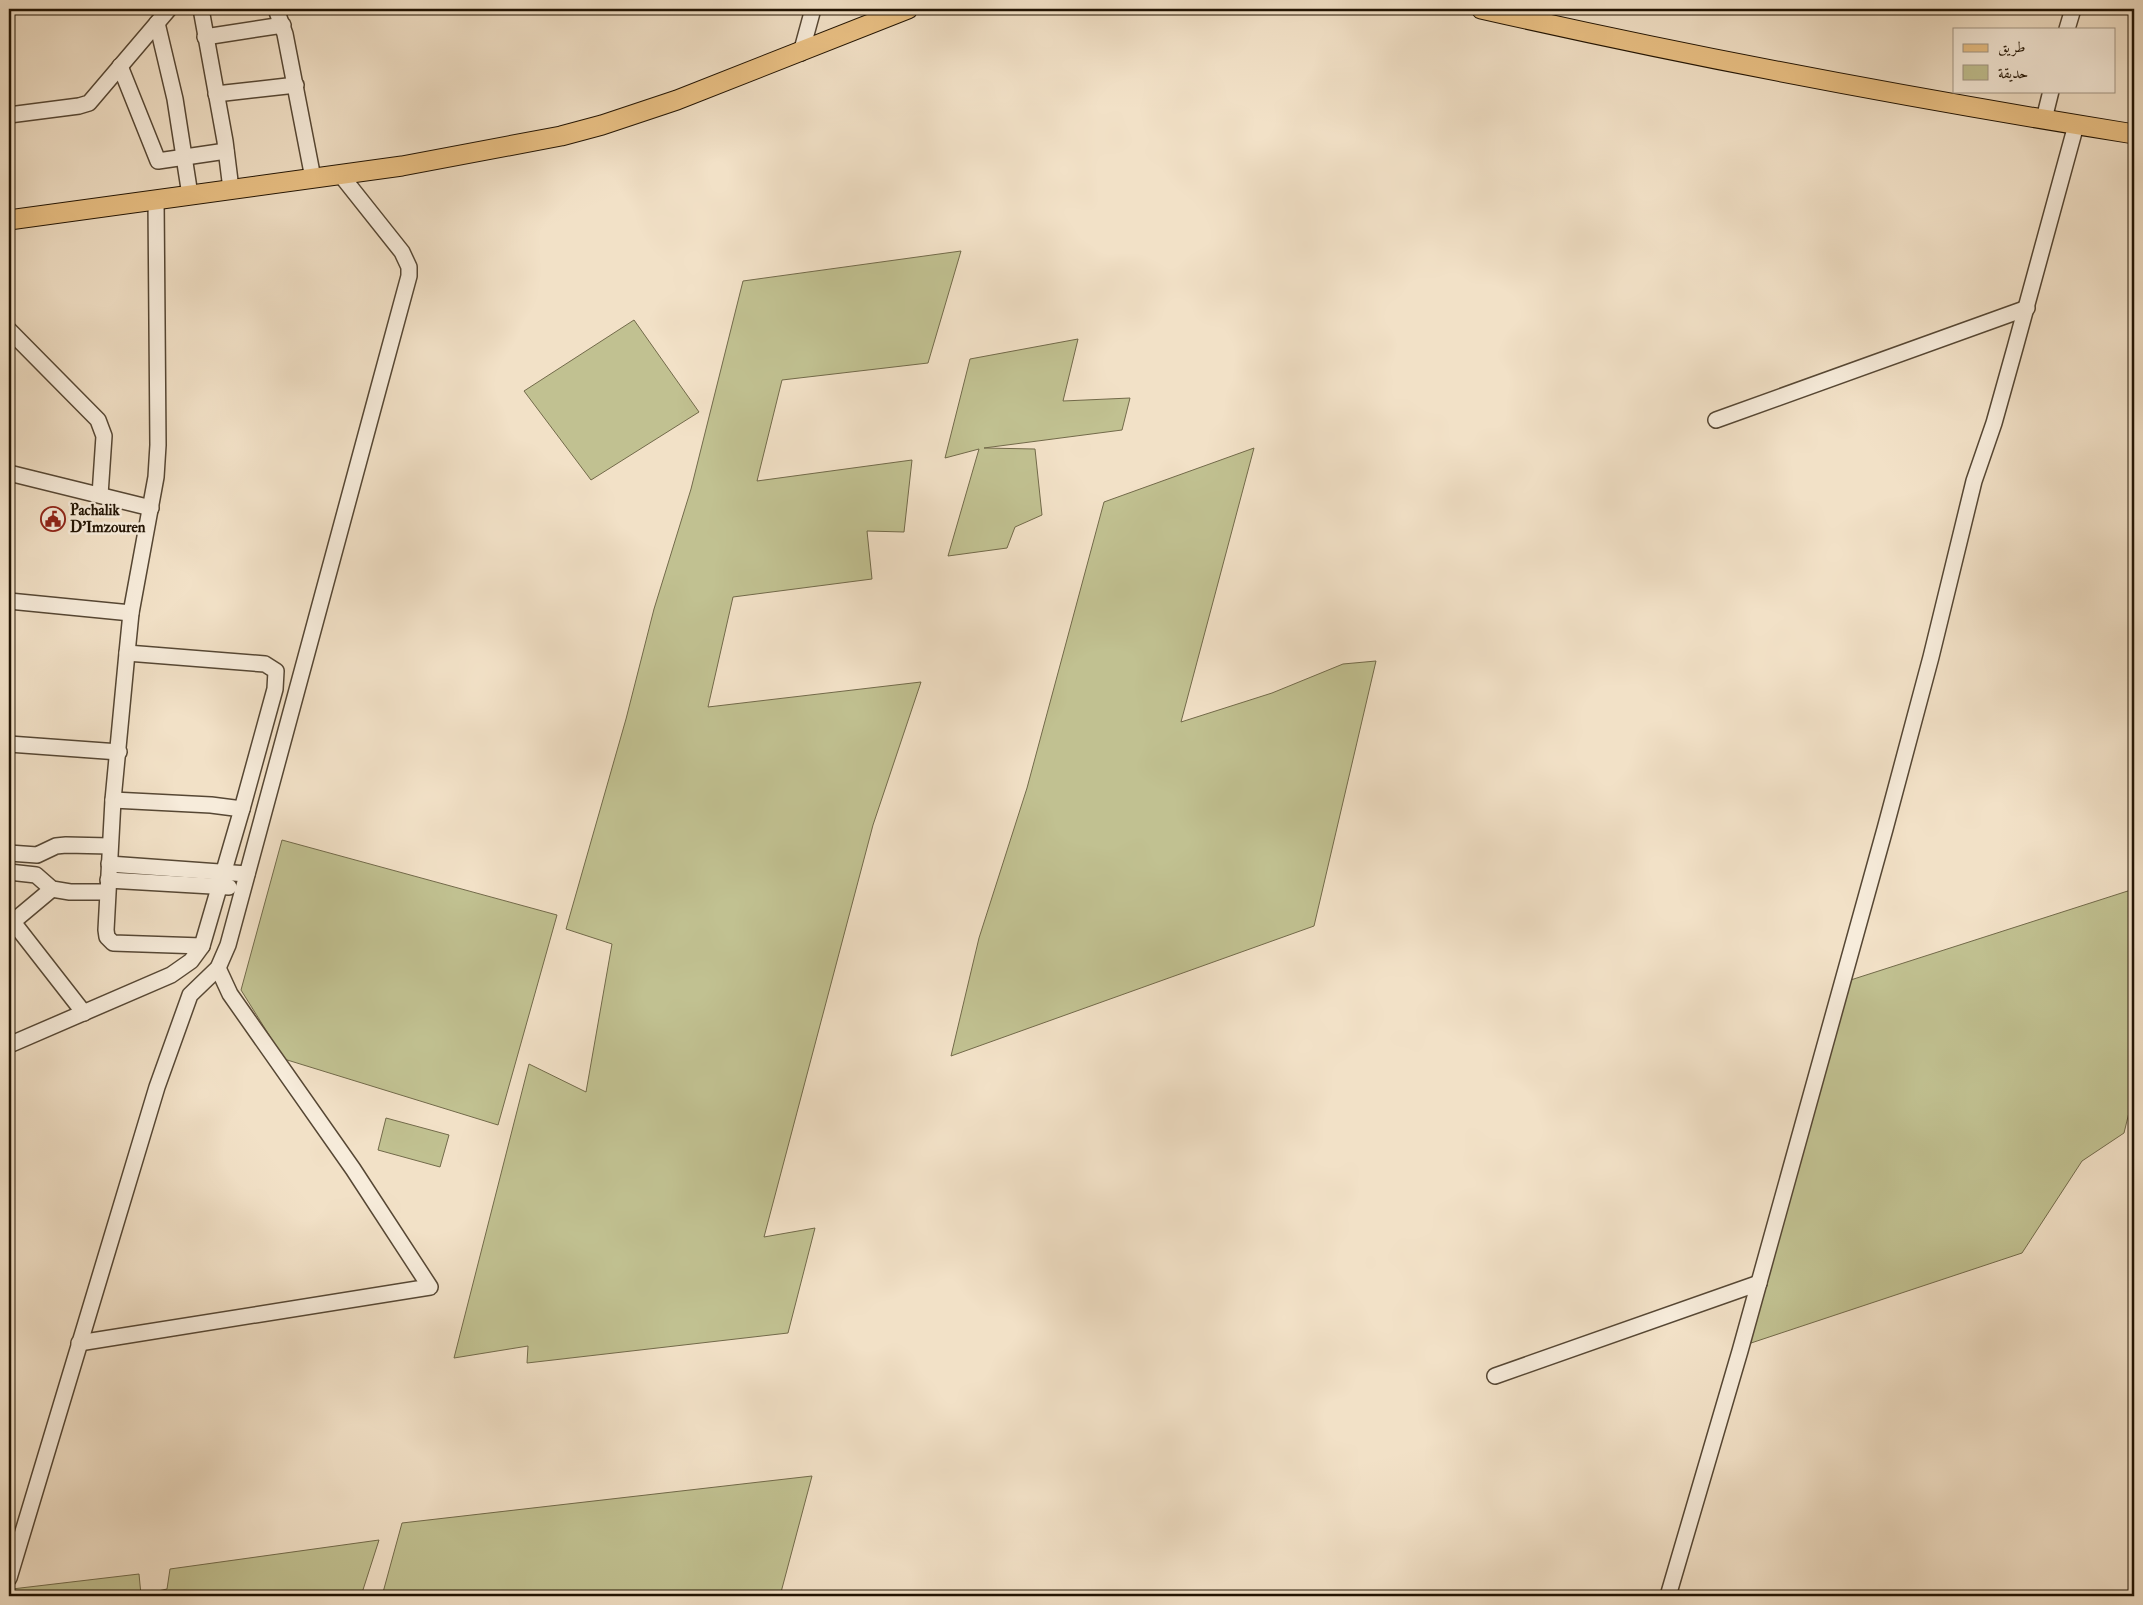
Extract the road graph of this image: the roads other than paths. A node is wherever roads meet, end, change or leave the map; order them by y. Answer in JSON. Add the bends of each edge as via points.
{"nodes":[{"id":1,"x":201,"y":9,"type":"edge"},
{"id":2,"x":276,"y":9,"type":"edge"},
{"id":3,"x":813,"y":9,"type":"edge"},
{"id":4,"x":908,"y":9,"type":"edge"},
{"id":5,"x":1481,"y":9,"type":"edge"},
{"id":6,"x":2073,"y":9,"type":"edge"},
{"id":7,"x":167,"y":10,"type":"edge"},
{"id":8,"x":157,"y":22,"type":"junction"},
{"id":9,"x":283,"y":25,"type":"junction"},
{"id":10,"x":2067,"y":28,"type":"edge"},
{"id":11,"x":206,"y":37,"type":"junction"},
{"id":12,"x":801,"y":53,"type":"junction"},
{"id":13,"x":120,"y":66,"type":"junction"},
{"id":14,"x":296,"y":85,"type":"junction"},
{"id":15,"x":2051,"y":92,"type":"edge"},
{"id":16,"x":216,"y":94,"type":"junction"},
{"id":17,"x":9,"y":115,"type":"edge"},
{"id":18,"x":2044,"y":119,"type":"junction"},
{"id":19,"x":2076,"y":125,"type":"junction"},
{"id":20,"x":2134,"y":134,"type":"edge"},
{"id":21,"x":226,"y":151,"type":"junction"},
{"id":22,"x":185,"y":157,"type":"junction"},
{"id":23,"x":340,"y":174,"type":"junction"},
{"id":24,"x":314,"y":178,"type":"junction"},
{"id":25,"x":231,"y":189,"type":"junction"},
{"id":26,"x":190,"y":195,"type":"junction"},
{"id":27,"x":156,"y":199,"type":"junction"},
{"id":28,"x":9,"y":220,"type":"edge"},
{"id":29,"x":2027,"y":308,"type":"junction"},
{"id":30,"x":9,"y":330,"type":"edge"},
{"id":31,"x":1716,"y":420,"type":"dead end"},
{"id":32,"x":9,"y":473,"type":"edge"},
{"id":33,"x":100,"y":494,"type":"junction"},
{"id":34,"x":151,"y":508,"type":"junction"},
{"id":35,"x":9,"y":601,"type":"edge"},
{"id":36,"x":131,"y":613,"type":"junction"},
{"id":37,"x":127,"y":653,"type":"junction"},
{"id":38,"x":9,"y":744,"type":"edge"},
{"id":39,"x":118,"y":752,"type":"junction"},
{"id":40,"x":113,"y":800,"type":"junction"},
{"id":41,"x":242,"y":809,"type":"junction"},
{"id":42,"x":110,"y":846,"type":"junction"},
{"id":43,"x":9,"y":853,"type":"edge"},
{"id":44,"x":38,"y":855,"type":"junction"},
{"id":45,"x":109,"y":864,"type":"junction"},
{"id":46,"x":9,"y":872,"type":"edge"},
{"id":47,"x":248,"y":874,"type":"junction"},
{"id":48,"x":36,"y":875,"type":"junction"},
{"id":49,"x":223,"y":879,"type":"junction"},
{"id":50,"x":108,"y":886,"type":"junction"},
{"id":51,"x":52,"y":889,"type":"junction"},
{"id":52,"x":243,"y":889,"type":"junction"},
{"id":53,"x":11,"y":924,"type":"edge"},
{"id":54,"x":202,"y":946,"type":"junction"},
{"id":55,"x":218,"y":968,"type":"junction"},
{"id":56,"x":84,"y":1013,"type":"junction"},
{"id":57,"x":9,"y":1045,"type":"edge"},
{"id":58,"x":1759,"y":1283,"type":"junction"},
{"id":59,"x":80,"y":1343,"type":"junction"},
{"id":60,"x":1495,"y":1376,"type":"dead end"},
{"id":61,"x":9,"y":1578,"type":"edge"},
{"id":62,"x":1668,"y":1596,"type":"edge"}],
"edges":[{"from":1,"to":11,"type":"street"},
{"from":2,"to":9,"type":"street"},
{"from":3,"to":12,"type":"street"},
{"from":4,"to":12,"type":"main road"},
{"from":5,"to":18,"type":"main road","via":[[1642,45]]},
{"from":6,"to":10,"type":"street"},
{"from":7,"to":8,"type":"street"},
{"from":8,"to":13,"type":"street"},
{"from":8,"to":22,"type":"street"},
{"from":9,"to":11,"type":"street"},
{"from":9,"to":14,"type":"street"},
{"from":11,"to":16,"type":"street"},
{"from":12,"to":23,"type":"main road","via":[[602,125],[449,158]]},
{"from":13,"to":17,"type":"street","via":[[89,103]]},
{"from":13,"to":22,"type":"street","via":[[158,161]]},
{"from":14,"to":16,"type":"street"},
{"from":14,"to":24,"type":"street"},
{"from":15,"to":18,"type":"street"},
{"from":16,"to":21,"type":"street"},
{"from":18,"to":19,"type":"main road"},
{"from":19,"to":20,"type":"main road"},
{"from":19,"to":29,"type":"street"},
{"from":21,"to":22,"type":"street"},
{"from":21,"to":25,"type":"street"},
{"from":22,"to":26,"type":"street"},
{"from":23,"to":24,"type":"main road"},
{"from":23,"to":47,"type":"street","via":[[402,252],[409,267],[408,276]]},
{"from":24,"to":25,"type":"main road"},
{"from":25,"to":26,"type":"main road"},
{"from":26,"to":27,"type":"main road"},
{"from":27,"to":28,"type":"main road"},
{"from":27,"to":34,"type":"street","via":[[158,436]]},
{"from":29,"to":31,"type":"street"},
{"from":29,"to":58,"type":"street","via":[[1974,481],[1931,657]]},
{"from":30,"to":33,"type":"street","via":[[98,420],[104,436]]},
{"from":32,"to":33,"type":"street"},
{"from":33,"to":34,"type":"street"},
{"from":34,"to":36,"type":"street"},
{"from":35,"to":36,"type":"street"},
{"from":36,"to":37,"type":"street"},
{"from":37,"to":39,"type":"street"},
{"from":37,"to":41,"type":"street","via":[[265,664],[276,671],[275,689]]},
{"from":38,"to":39,"type":"street"},
{"from":39,"to":40,"type":"street"},
{"from":40,"to":41,"type":"street"},
{"from":40,"to":42,"type":"street"},
{"from":41,"to":49,"type":"street"},
{"from":42,"to":44,"type":"street","via":[[56,846]]},
{"from":42,"to":45,"type":"street"},
{"from":43,"to":44,"type":"street"},
{"from":44,"to":48,"type":"street"},
{"from":45,"to":49,"type":"street"},
{"from":45,"to":50,"type":"street"},
{"from":46,"to":48,"type":"street"},
{"from":47,"to":49,"type":"street"},
{"from":47,"to":52,"type":"street"},
{"from":48,"to":51,"type":"street"},
{"from":49,"to":50,"type":"street"},
{"from":49,"to":52,"type":"street"},
{"from":49,"to":54,"type":"street"},
{"from":50,"to":51,"type":"street","via":[[70,892]]},
{"from":50,"to":54,"type":"street","via":[[106,930],[113,943]]},
{"from":51,"to":53,"type":"street"},
{"from":52,"to":55,"type":"street","via":[[228,945]]},
{"from":53,"to":56,"type":"street"},
{"from":54,"to":56,"type":"street","via":[[191,961],[171,975]]},
{"from":55,"to":59,"type":"street","via":[[197,986],[185,1007]]},
{"from":55,"to":59,"type":"street","via":[[230,994],[353,1169],[430,1287]]},
{"from":56,"to":57,"type":"street"},
{"from":58,"to":60,"type":"street"},
{"from":58,"to":62,"type":"street"},
{"from":59,"to":61,"type":"street"}]}
